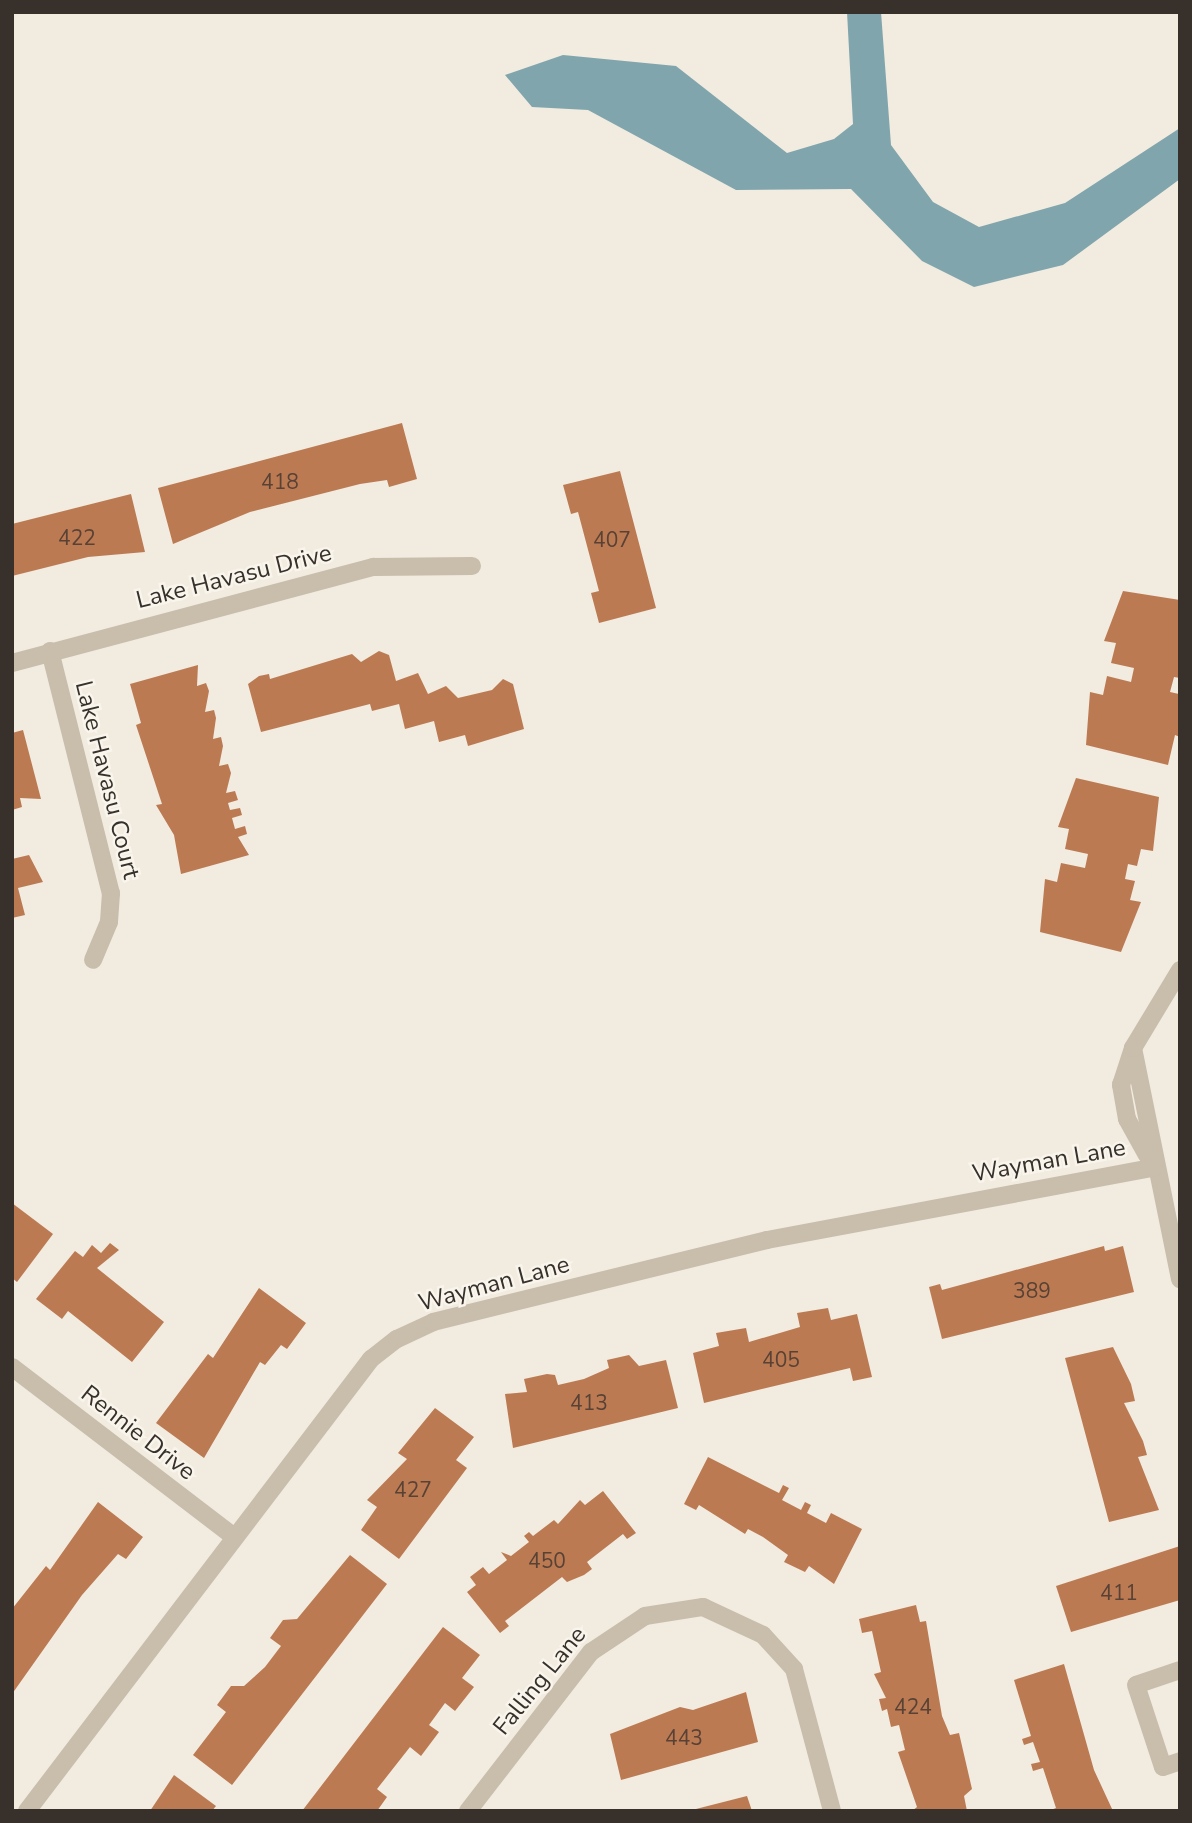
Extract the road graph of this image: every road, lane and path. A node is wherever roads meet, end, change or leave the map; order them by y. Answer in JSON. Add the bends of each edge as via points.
{"nodes":[{"id":1,"x":472,"y":566,"type":"dead end"},
{"id":2,"x":50,"y":651,"type":"junction"},
{"id":3,"x":12,"y":663,"type":"edge"},
{"id":4,"x":93,"y":960,"type":"dead end"},
{"id":5,"x":1180,"y":970,"type":"edge"},
{"id":6,"x":1153,"y":1168,"type":"junction"},
{"id":7,"x":1180,"y":1279,"type":"edge"},
{"id":8,"x":12,"y":1367,"type":"edge"},
{"id":9,"x":233,"y":1537,"type":"junction"},
{"id":10,"x":1180,"y":1670,"type":"edge"},
{"id":11,"x":1180,"y":1761,"type":"edge"},
{"id":12,"x":27,"y":1811,"type":"edge"},
{"id":13,"x":468,"y":1811,"type":"edge"},
{"id":14,"x":832,"y":1811,"type":"edge"}],
"edges":[{"from":1,"to":2,"type":"street","name":"Lake Havasu Drive","via":[[373,567]]},
{"from":2,"to":3,"type":"street","name":"Lake Havasu Drive"},
{"from":2,"to":4,"type":"street","name":"Lake Havasu Court","via":[[111,893],[109,922]]},
{"from":5,"to":6,"type":"street","via":[[1133,1048]]},
{"from":6,"to":7,"type":"street"},
{"from":6,"to":9,"type":"street","name":"Wayman Lane","via":[[768,1240],[433,1322],[371,1359]]},
{"from":8,"to":9,"type":"street","name":"Rennie Drive"},
{"from":9,"to":12,"type":"street","name":"Wayman Lane"},
{"from":10,"to":11,"type":"street","via":[[1136,1685],[1163,1767]]},
{"from":13,"to":14,"type":"street","name":"Falling Lane","via":[[590,1652],[645,1616],[703,1607],[763,1635],[794,1669]]}]}
